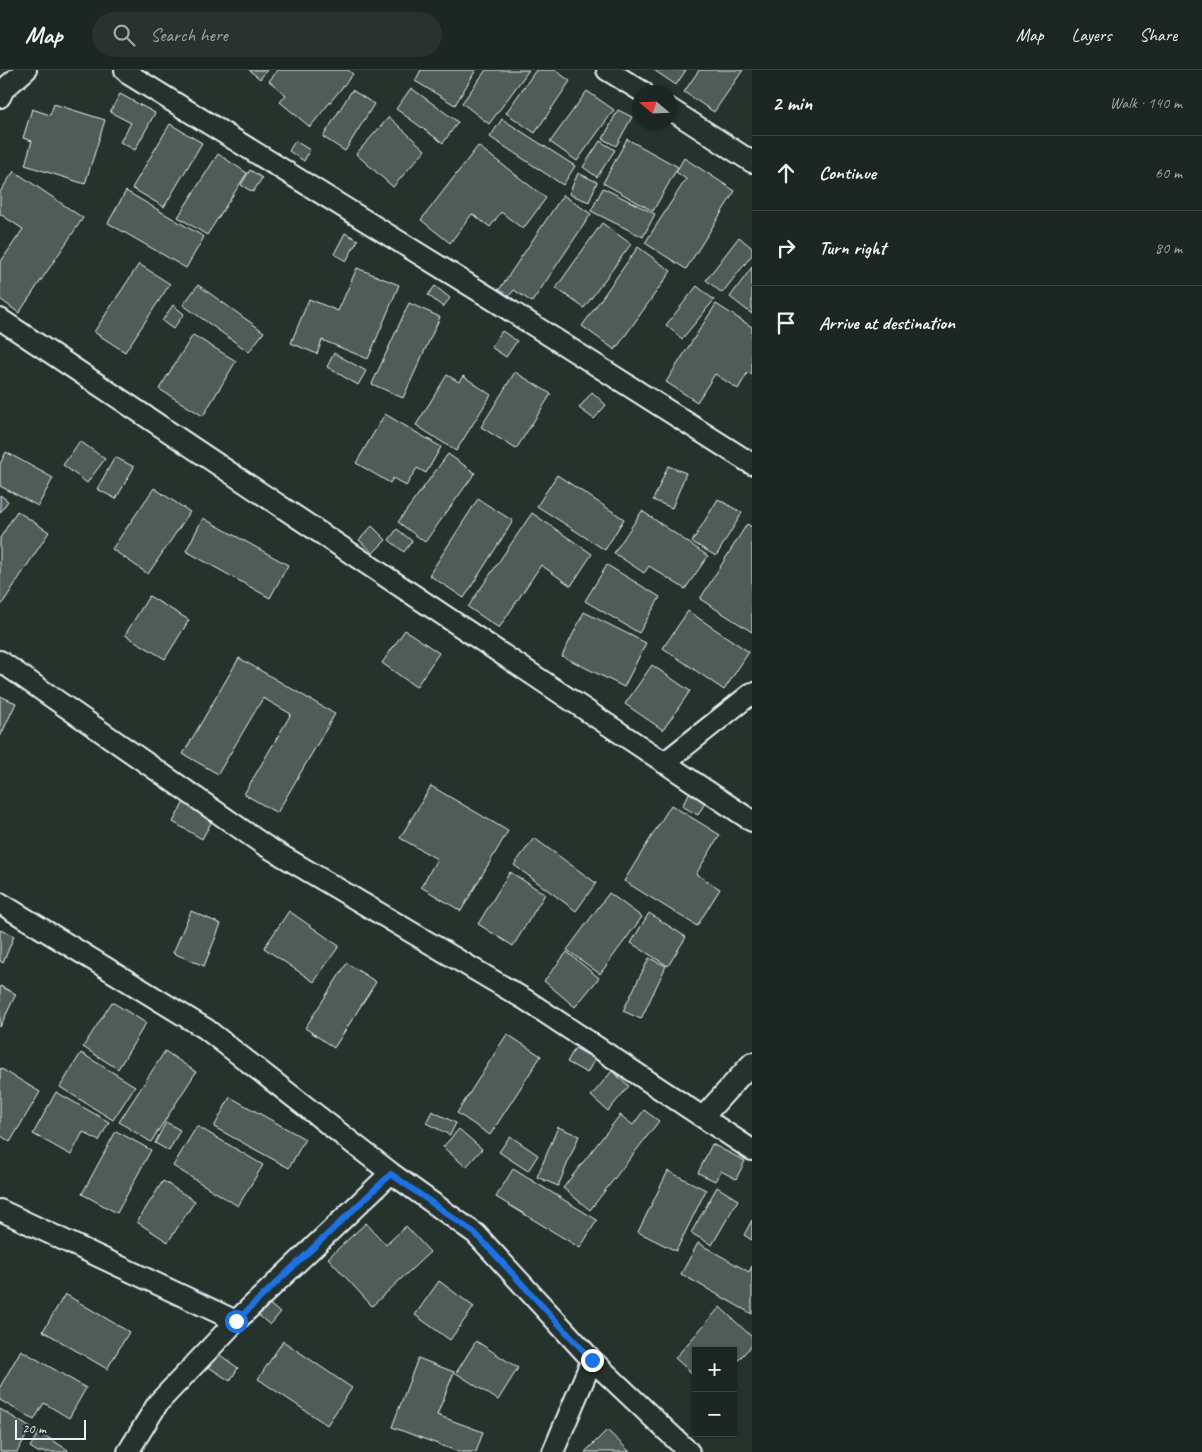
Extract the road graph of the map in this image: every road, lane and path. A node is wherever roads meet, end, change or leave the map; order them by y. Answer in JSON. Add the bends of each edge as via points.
{"nodes":[{"id":1,"x":26,"y":70,"type":"edge"},
{"id":2,"x":125,"y":70,"type":"edge"},
{"id":3,"x":607,"y":70,"type":"edge"},
{"id":4,"x":632,"y":85,"type":"edge"},
{"id":5,"x":0,"y":97,"type":"edge"},
{"id":6,"x":677,"y":114,"type":"edge"},
{"id":7,"x":752,"y":162,"type":"edge"},
{"id":8,"x":0,"y":319,"type":"edge"},
{"id":9,"x":752,"y":464,"type":"edge"},
{"id":10,"x":0,"y":662,"type":"edge"},
{"id":11,"x":752,"y":693,"type":"edge"},
{"id":12,"x":664,"y":763,"type":"junction"},
{"id":13,"x":752,"y":821,"type":"edge"},
{"id":14,"x":0,"y":903,"type":"edge"},
{"id":15,"x":752,"y":1063,"type":"edge"},
{"id":16,"x":703,"y":1117,"type":"junction"},
{"id":17,"x":752,"y":1150,"type":"edge"},
{"id":18,"x":391,"y":1174,"type":"junction"},
{"id":19,"x":0,"y":1210,"type":"edge"},
{"id":20,"x":236,"y":1321,"type":"junction"},
{"id":21,"x":592,"y":1360,"type":"junction"},
{"id":22,"x":128,"y":1452,"type":"edge"},
{"id":23,"x":553,"y":1452,"type":"edge"},
{"id":24,"x":689,"y":1452,"type":"edge"}],
"edges":[{"from":1,"to":5,"type":"street","via":[[4,89]]},
{"from":2,"to":9,"type":"street"},
{"from":3,"to":4,"type":"street"},
{"from":6,"to":7,"type":"street"},
{"from":8,"to":12,"type":"street"},
{"from":10,"to":16,"type":"street","via":[[264,846],[526,1000]]},
{"from":11,"to":12,"type":"street"},
{"from":12,"to":13,"type":"street"},
{"from":14,"to":18,"type":"street","via":[[206,1029]]},
{"from":15,"to":16,"type":"street"},
{"from":16,"to":17,"type":"street"},
{"from":18,"to":20,"type":"street"},
{"from":18,"to":21,"type":"street","via":[[476,1234]]},
{"from":19,"to":20,"type":"street"},
{"from":20,"to":22,"type":"street","via":[[158,1403]]},
{"from":21,"to":23,"type":"street"},
{"from":21,"to":24,"type":"street"}]}
